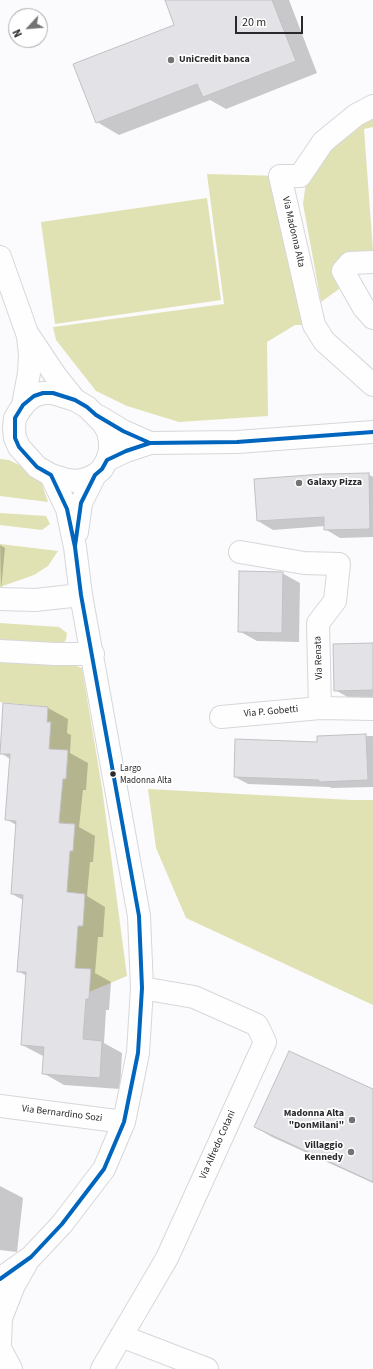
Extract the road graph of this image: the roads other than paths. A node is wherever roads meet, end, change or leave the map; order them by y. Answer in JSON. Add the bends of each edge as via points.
{"nodes":[{"id":1,"x":373,"y":106,"type":"edge"},
{"id":2,"x":0,"y":257,"type":"edge"},
{"id":3,"x":373,"y":262,"type":"edge"},
{"id":4,"x":373,"y":318,"type":"edge"},
{"id":5,"x":27,"y":333,"type":"junction"},
{"id":6,"x":373,"y":385,"type":"edge"},
{"id":7,"x":75,"y":400,"type":"junction"},
{"id":8,"x":22,"y":407,"type":"junction"},
{"id":9,"x":96,"y":415,"type":"junction"},
{"id":10,"x":0,"y":422,"type":"edge"},
{"id":11,"x":373,"y":432,"type":"edge"},
{"id":12,"x":0,"y":442,"type":"edge"},
{"id":13,"x":150,"y":443,"type":"junction"},
{"id":14,"x":25,"y":454,"type":"junction"},
{"id":15,"x":101,"y":468,"type":"junction"},
{"id":16,"x":51,"y":475,"type":"junction"},
{"id":17,"x":75,"y":547,"type":"junction"},
{"id":18,"x":240,"y":552,"type":"dead end"},
{"id":19,"x":82,"y":595,"type":"junction"},
{"id":20,"x":0,"y":599,"type":"edge"},
{"id":21,"x":0,"y":651,"type":"edge"},
{"id":22,"x":93,"y":654,"type":"junction"},
{"id":23,"x":320,"y":708,"type":"junction"},
{"id":24,"x":373,"y":709,"type":"edge"},
{"id":25,"x":221,"y":717,"type":"dead end"},
{"id":26,"x":142,"y":988,"type":"junction"},
{"id":27,"x":0,"y":1106,"type":"edge"},
{"id":28,"x":124,"y":1122,"type":"junction"},
{"id":29,"x":31,"y":1257,"type":"junction"},
{"id":30,"x":0,"y":1278,"type":"edge"},
{"id":31,"x":121,"y":1336,"type":"junction"},
{"id":32,"x":0,"y":1343,"type":"edge"},
{"id":33,"x":0,"y":1348,"type":"edge"},
{"id":34,"x":11,"y":1369,"type":"edge"},
{"id":35,"x":102,"y":1369,"type":"edge"},
{"id":36,"x":207,"y":1369,"type":"edge"}],
"edges":[{"from":1,"to":6,"type":"street","name":"Via Madonna Alta","via":[[356,115],[323,142],[300,176],[280,176],[314,325],[324,341]]},
{"from":2,"to":5,"type":"street"},
{"from":3,"to":4,"type":"street","via":[[350,263],[343,271],[364,308]]},
{"from":5,"to":7,"type":"street"},
{"from":5,"to":8,"type":"street","via":[[29,374]]},
{"from":7,"to":8,"type":"street","via":[[53,393],[43,393],[34,396]]},
{"from":7,"to":9,"type":"street"},
{"from":8,"to":10,"type":"street"},
{"from":8,"to":14,"type":"street","via":[[14,428],[15,438]]},
{"from":9,"to":13,"type":"street","via":[[122,431]]},
{"from":9,"to":15,"type":"street","via":[[108,432],[110,441],[110,451]]},
{"from":11,"to":13,"type":"street","via":[[237,442]]},
{"from":12,"to":14,"type":"street"},
{"from":13,"to":15,"type":"street","via":[[126,451]]},
{"from":14,"to":16,"type":"street","via":[[37,467]]},
{"from":15,"to":16,"type":"street","via":[[86,479],[77,481]]},
{"from":15,"to":17,"type":"street","via":[[81,503]]},
{"from":16,"to":17,"type":"street","via":[[67,509]]},
{"from":17,"to":19,"type":"street"},
{"from":18,"to":23,"type":"street","name":"Via Renata","via":[[304,563],[339,564],[334,601],[318,623]]},
{"from":19,"to":20,"type":"street","via":[[35,600]]},
{"from":19,"to":22,"type":"street"},
{"from":21,"to":22,"type":"street"},
{"from":22,"to":26,"type":"street","via":[[138,916]]},
{"from":23,"to":24,"type":"street"},
{"from":23,"to":25,"type":"street","name":"Via P. Gobetti"},
{"from":26,"to":28,"type":"street","via":[[138,1053]]},
{"from":26,"to":31,"type":"street","name":"Via Alfredo Cotani","via":[[194,997],[257,1025],[265,1042],[167,1258]]},
{"from":27,"to":28,"type":"street","name":"Via Bernardino Sozi"},
{"from":28,"to":29,"type":"street","via":[[104,1169],[62,1224]]},
{"from":29,"to":30,"type":"street"},
{"from":29,"to":32,"type":"street","via":[[14,1285],[1,1318]]},
{"from":31,"to":35,"type":"street","name":"Via Alfredo Cotani"},
{"from":31,"to":36,"type":"street"},
{"from":33,"to":34,"type":"street"}]}
